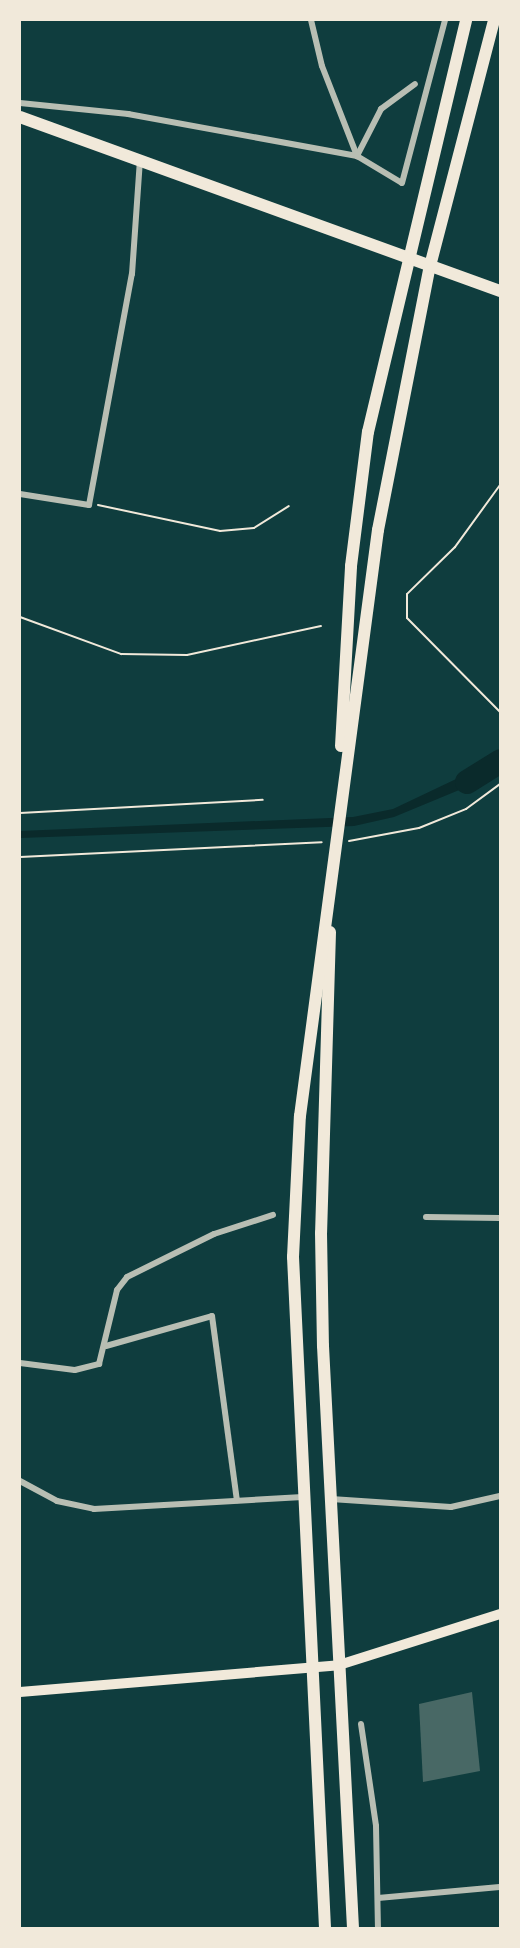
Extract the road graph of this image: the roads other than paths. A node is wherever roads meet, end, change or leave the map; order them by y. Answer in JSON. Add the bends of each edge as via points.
{"nodes":[{"id":1,"x":311,"y":20,"type":"edge"},
{"id":2,"x":445,"y":20,"type":"edge"},
{"id":3,"x":466,"y":20,"type":"edge"},
{"id":4,"x":494,"y":20,"type":"edge"},
{"id":5,"x":415,"y":84,"type":"dead end"},
{"id":6,"x":20,"y":104,"type":"edge"},
{"id":7,"x":20,"y":117,"type":"edge"},
{"id":8,"x":357,"y":156,"type":"junction"},
{"id":9,"x":140,"y":161,"type":"junction"},
{"id":10,"x":406,"y":257,"type":"junction"},
{"id":11,"x":430,"y":266,"type":"junction"},
{"id":12,"x":501,"y":291,"type":"edge"},
{"id":13,"x":20,"y":495,"type":"edge"},
{"id":14,"x":340,"y":795,"type":"junction"},
{"id":15,"x":333,"y":872,"type":"junction"},
{"id":16,"x":273,"y":1215,"type":"dead end"},
{"id":17,"x":426,"y":1217,"type":"dead end"},
{"id":18,"x":501,"y":1218,"type":"edge"},
{"id":19,"x":106,"y":1346,"type":"junction"},
{"id":20,"x":20,"y":1363,"type":"edge"},
{"id":21,"x":20,"y":1481,"type":"edge"},
{"id":22,"x":501,"y":1496,"type":"edge"},
{"id":23,"x":303,"y":1497,"type":"junction"},
{"id":24,"x":330,"y":1499,"type":"junction"},
{"id":25,"x":237,"y":1500,"type":"junction"},
{"id":26,"x":501,"y":1614,"type":"edge"},
{"id":27,"x":339,"y":1665,"type":"junction"},
{"id":28,"x":311,"y":1669,"type":"junction"},
{"id":29,"x":20,"y":1692,"type":"edge"},
{"id":30,"x":361,"y":1724,"type":"dead end"},
{"id":31,"x":501,"y":1887,"type":"edge"},
{"id":32,"x":378,"y":1898,"type":"junction"},
{"id":33,"x":325,"y":1929,"type":"edge"},
{"id":34,"x":353,"y":1929,"type":"edge"},
{"id":35,"x":378,"y":1929,"type":"edge"}],
"edges":[{"from":1,"to":8,"type":"street","via":[[322,66]]},
{"from":2,"to":8,"type":"street","via":[[402,183]]},
{"from":3,"to":10,"type":"main road"},
{"from":4,"to":11,"type":"main road"},
{"from":5,"to":8,"type":"street","via":[[381,109]]},
{"from":6,"to":8,"type":"street","via":[[75,106]]},
{"from":7,"to":9,"type":"main road"},
{"from":9,"to":10,"type":"main road"},
{"from":9,"to":13,"type":"street","via":[[132,274],[89,505]]},
{"from":10,"to":11,"type":"main road"},
{"from":10,"to":14,"type":"main road","via":[[368,432],[351,566]]},
{"from":11,"to":12,"type":"main road"},
{"from":11,"to":14,"type":"main road","via":[[377,540]]},
{"from":14,"to":15,"type":"main road"},
{"from":15,"to":23,"type":"main road","via":[[310,1018],[295,1175]]},
{"from":15,"to":24,"type":"main road","via":[[321,1233]]},
{"from":16,"to":19,"type":"street","via":[[214,1234],[128,1277],[117,1290]]},
{"from":17,"to":18,"type":"street"},
{"from":19,"to":20,"type":"street","via":[[99,1364],[75,1370]]},
{"from":19,"to":25,"type":"street","via":[[212,1316]]},
{"from":21,"to":25,"type":"street","via":[[57,1501],[94,1509]]},
{"from":22,"to":24,"type":"street","via":[[451,1507]]},
{"from":23,"to":25,"type":"street"},
{"from":23,"to":28,"type":"main road"},
{"from":24,"to":27,"type":"main road"},
{"from":26,"to":27,"type":"main road"},
{"from":27,"to":28,"type":"main road"},
{"from":27,"to":34,"type":"main road"},
{"from":28,"to":29,"type":"main road"},
{"from":28,"to":33,"type":"main road"},
{"from":30,"to":32,"type":"street","via":[[376,1826]]},
{"from":31,"to":32,"type":"street"},
{"from":32,"to":35,"type":"street"}]}
